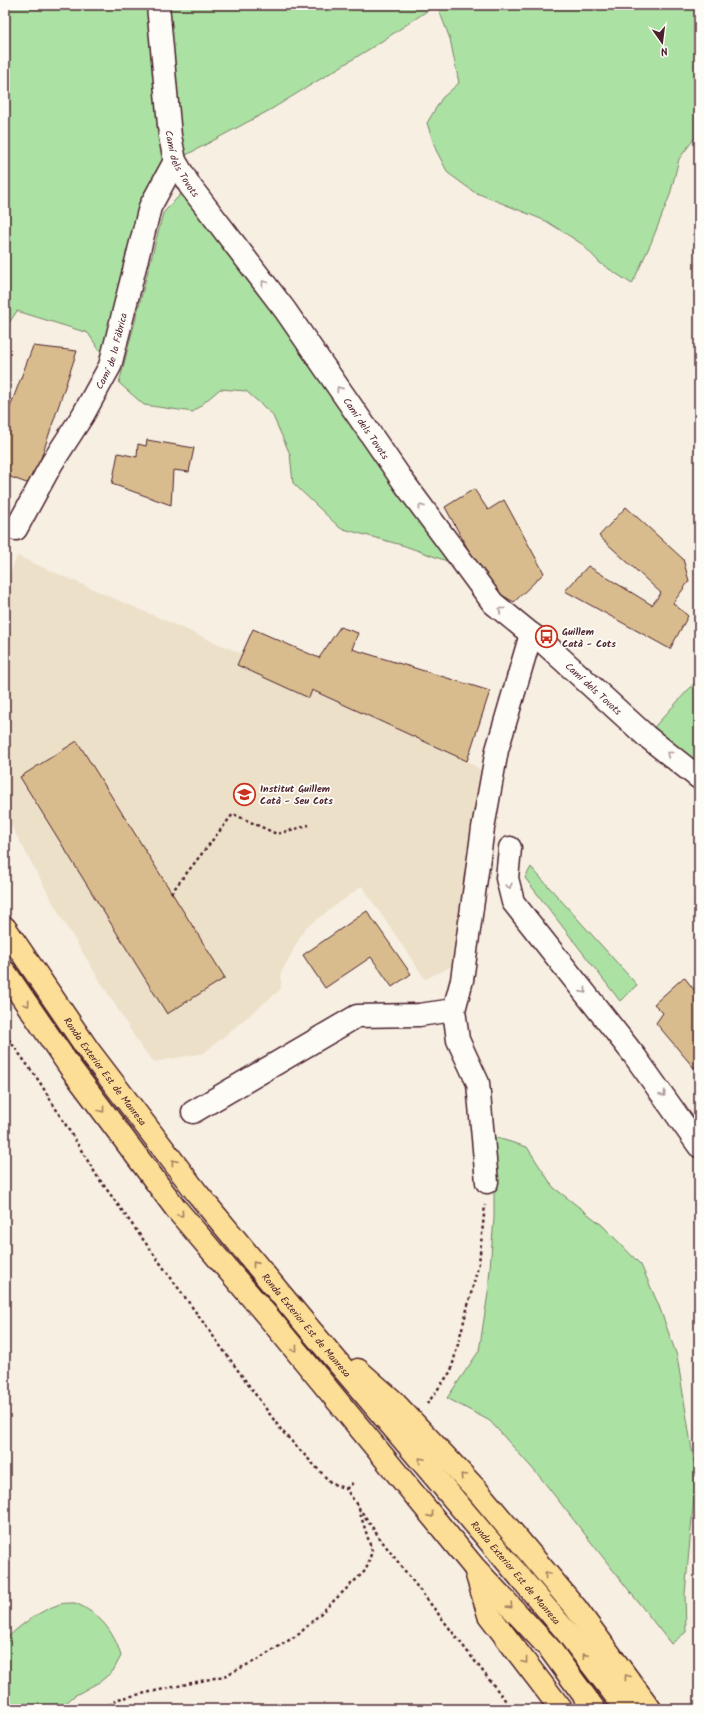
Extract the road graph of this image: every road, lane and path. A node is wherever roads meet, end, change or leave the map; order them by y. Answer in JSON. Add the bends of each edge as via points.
{"nodes":[{"id":1,"x":158,"y":5,"type":"edge"},
{"id":2,"x":175,"y":161,"type":"junction"},
{"id":3,"x":16,"y":529,"type":"dead end"},
{"id":4,"x":531,"y":634,"type":"junction"},
{"id":5,"x":699,"y":778,"type":"edge"},
{"id":6,"x":309,"y":825,"type":"dead end"},
{"id":7,"x":510,"y":848,"type":"dead end"},
{"id":8,"x":171,"y":893,"type":"dead end"},
{"id":9,"x":5,"y":928,"type":"edge"},
{"id":10,"x":5,"y":972,"type":"edge"},
{"id":11,"x":454,"y":1010,"type":"junction"},
{"id":12,"x":5,"y":1034,"type":"edge"},
{"id":13,"x":193,"y":1112,"type":"dead end"},
{"id":14,"x":699,"y":1146,"type":"edge"},
{"id":15,"x":487,"y":1182,"type":"joint"},
{"id":16,"x":307,"y":1326,"type":"junction"},
{"id":17,"x":424,"y":1408,"type":"dead end"},
{"id":18,"x":355,"y":1482,"type":"dead end"},
{"id":19,"x":346,"y":1489,"type":"junction"},
{"id":20,"x":359,"y":1508,"type":"junction"},
{"id":21,"x":474,"y":1567,"type":"junction"},
{"id":22,"x":104,"y":1709,"type":"edge"},
{"id":23,"x":512,"y":1709,"type":"edge"},
{"id":24,"x":561,"y":1709,"type":"edge"},
{"id":25,"x":594,"y":1709,"type":"edge"},
{"id":26,"x":626,"y":1709,"type":"edge"},
{"id":27,"x":650,"y":1709,"type":"edge"}],
"edges":[{"from":1,"to":2,"type":"street","name":"Camí dels Tovots","via":[[170,136]]},
{"from":2,"to":3,"type":"street","name":"Camí de la Fàbrica","via":[[150,207],[110,366]]},
{"from":4,"to":2,"type":"street","name":"Camí dels Tovots","one_way":true,"via":[[493,604],[405,484],[285,310],[190,186]]},
{"from":5,"to":4,"type":"street","name":"Camí dels Tovots","one_way":true,"via":[[646,736]]},
{"from":4,"to":11,"type":"street","via":[[497,750],[483,828],[462,980]]},
{"from":6,"to":8,"type":"path","via":[[277,834],[233,814]]},
{"from":7,"to":14,"type":"street","one_way":true,"via":[[507,878],[513,902],[625,1043]]},
{"from":16,"to":9,"type":"highway","name":"Ronda Exterior Est de Manresa","one_way":true,"via":[[197,1193],[89,1051]]},
{"from":10,"to":21,"type":"highway","one_way":true,"via":[[70,1066],[177,1210]]},
{"from":11,"to":13,"type":"street","via":[[420,1015],[357,1016]]},
{"from":11,"to":15,"type":"street","via":[[458,1040],[478,1083]]},
{"from":12,"to":19,"type":"path","via":[[39,1081],[97,1176],[282,1431],[332,1483]]},
{"from":15,"to":17,"type":"path","via":[[479,1263],[451,1371]]},
{"from":26,"to":16,"type":"highway","name":"Ronda Exterior Est de Manresa","one_way":true,"via":[[569,1635]]},
{"from":27,"to":16,"type":"highway","one_way":true,"via":[[574,1607],[475,1488],[392,1400]]},
{"from":18,"to":19,"type":"path"},
{"from":19,"to":20,"type":"path"},
{"from":20,"to":22,"type":"path","via":[[372,1551],[366,1570],[299,1634],[257,1660],[224,1676],[118,1699]]},
{"from":20,"to":23,"type":"path"},
{"from":21,"to":24,"type":"highway","one_way":true,"via":[[489,1615]]},
{"from":21,"to":25,"type":"highway","one_way":true,"via":[[550,1650]]}]}
